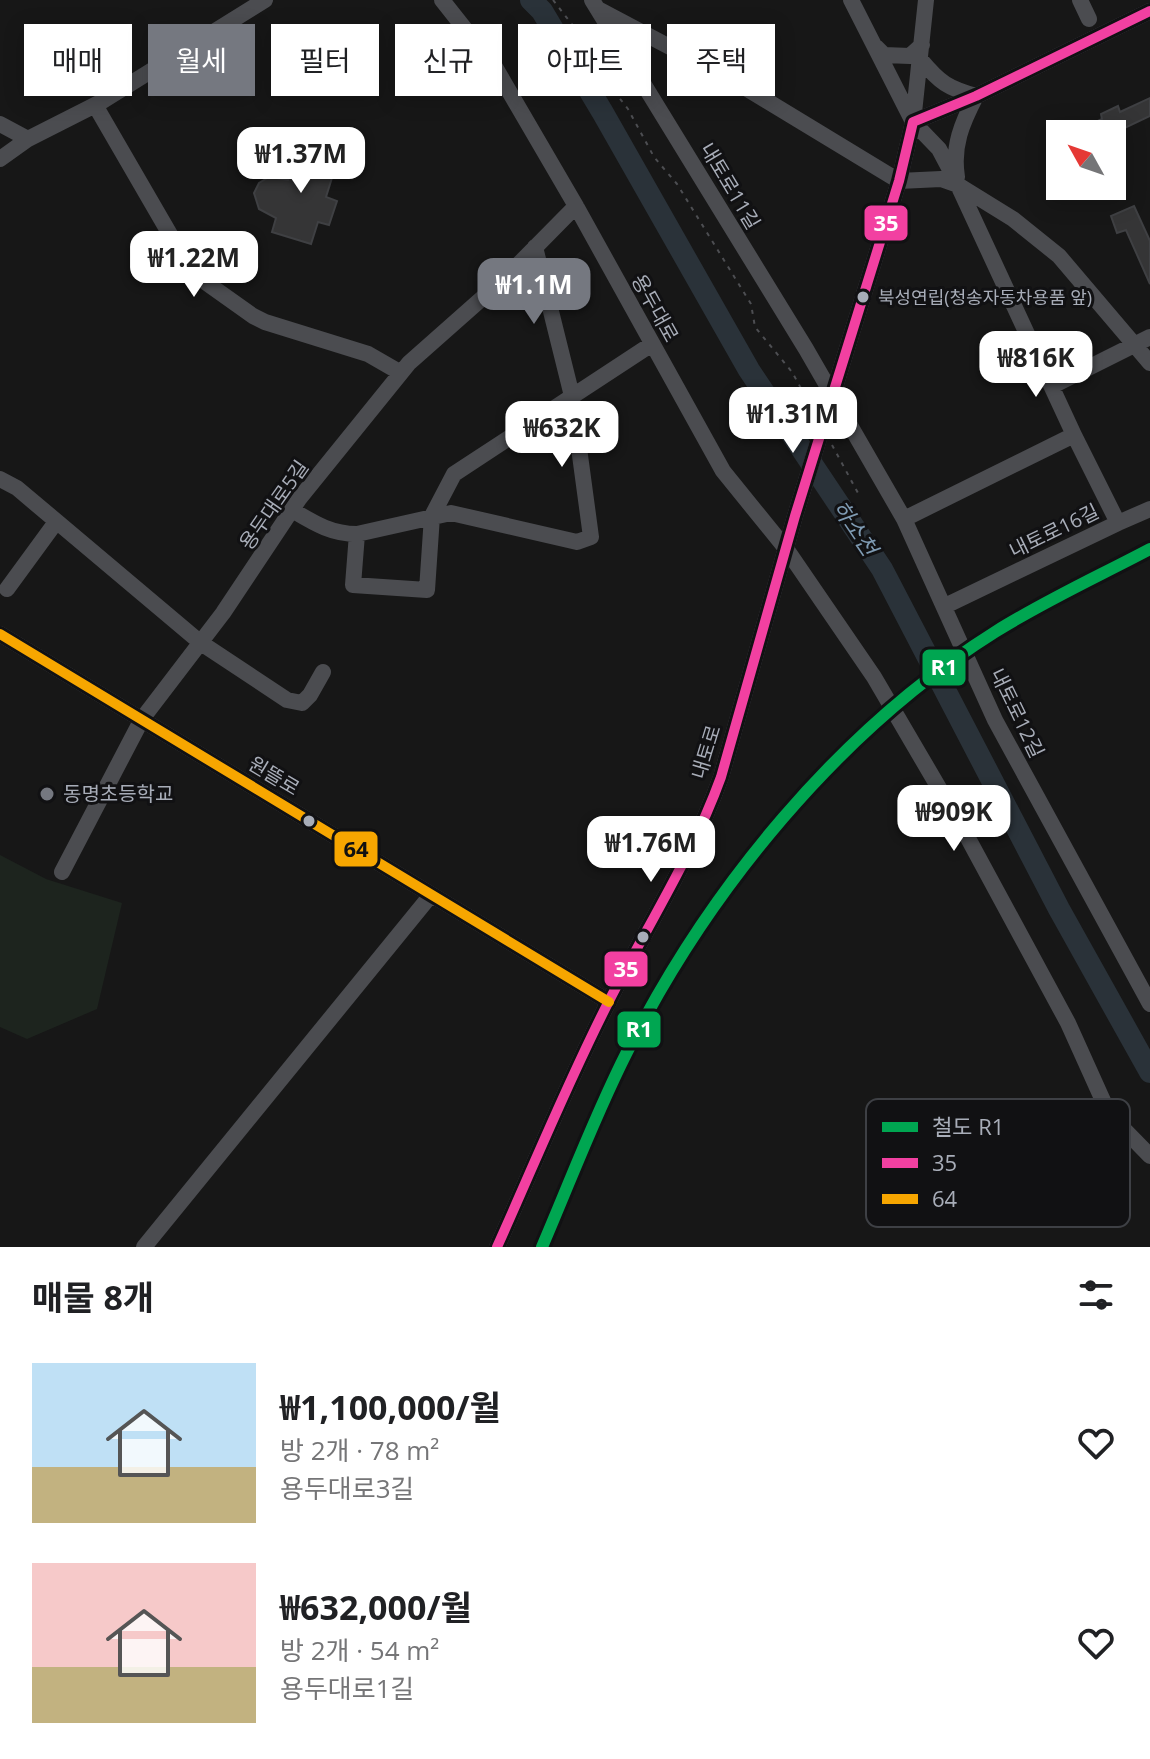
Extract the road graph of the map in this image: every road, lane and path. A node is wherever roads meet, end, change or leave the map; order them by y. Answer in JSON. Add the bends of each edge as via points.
{"nodes":[{"id":1,"x":265,"y":0,"type":"edge"},
{"id":2,"x":442,"y":0,"type":"edge"},
{"id":3,"x":553,"y":0,"type":"edge"},
{"id":4,"x":851,"y":0,"type":"edge"},
{"id":5,"x":926,"y":0,"type":"edge"},
{"id":6,"x":1080,"y":0,"type":"edge"},
{"id":7,"x":594,"y":4,"type":"edge"},
{"id":8,"x":1150,"y":11,"type":"edge"},
{"id":9,"x":1089,"y":19,"type":"dead end"},
{"id":10,"x":875,"y":47,"type":"junction"},
{"id":11,"x":922,"y":52,"type":"junction"},
{"id":12,"x":976,"y":96,"type":"junction"},
{"id":13,"x":95,"y":105,"type":"junction"},
{"id":14,"x":913,"y":122,"type":"junction"},
{"id":15,"x":0,"y":124,"type":"edge"},
{"id":16,"x":28,"y":139,"type":"junction"},
{"id":17,"x":0,"y":159,"type":"edge"},
{"id":18,"x":899,"y":181,"type":"junction"},
{"id":19,"x":958,"y":185,"type":"junction"},
{"id":20,"x":576,"y":206,"type":"junction"},
{"id":21,"x":535,"y":247,"type":"junction"},
{"id":22,"x":1150,"y":337,"type":"edge"},
{"id":23,"x":652,"y":344,"type":"junction"},
{"id":24,"x":1133,"y":345,"type":"junction"},
{"id":25,"x":1150,"y":363,"type":"edge"},
{"id":26,"x":401,"y":373,"type":"junction"},
{"id":27,"x":1052,"y":386,"type":"junction"},
{"id":28,"x":572,"y":396,"type":"junction"},
{"id":29,"x":825,"y":404,"type":"junction"},
{"id":30,"x":1074,"y":435,"type":"junction"},
{"id":31,"x":829,"y":439,"type":"dead end"},
{"id":32,"x":0,"y":479,"type":"edge"},
{"id":33,"x":858,"y":493,"type":"dead end"},
{"id":34,"x":1150,"y":509,"type":"edge"},
{"id":35,"x":292,"y":510,"type":"junction"},
{"id":36,"x":432,"y":516,"type":"junction"},
{"id":37,"x":904,"y":519,"type":"junction"},
{"id":38,"x":56,"y":522,"type":"junction"},
{"id":39,"x":1118,"y":523,"type":"junction"},
{"id":40,"x":357,"y":534,"type":"junction"},
{"id":41,"x":787,"y":550,"type":"junction"},
{"id":42,"x":7,"y":589,"type":"dead end"},
{"id":43,"x":945,"y":606,"type":"junction"},
{"id":44,"x":0,"y":634,"type":"edge"},
{"id":45,"x":201,"y":643,"type":"junction"},
{"id":46,"x":323,"y":672,"type":"dead end"},
{"id":47,"x":142,"y":719,"type":"junction"},
{"id":48,"x":62,"y":872,"type":"dead end"},
{"id":49,"x":431,"y":895,"type":"junction"},
{"id":50,"x":609,"y":1002,"type":"junction"},
{"id":51,"x":1150,"y":1004,"type":"edge"},
{"id":52,"x":1102,"y":1099,"type":"edge"},
{"id":53,"x":1130,"y":1138,"type":"edge"},
{"id":54,"x":1150,"y":1156,"type":"edge"},
{"id":55,"x":144,"y":1247,"type":"edge"},
{"id":56,"x":497,"y":1247,"type":"edge"}],
"edges":[{"from":1,"to":13,"type":"street"},
{"from":2,"to":20,"type":"street","name":"용두대로","via":[[495,67]]},
{"from":3,"to":29,"type":"path","via":[[677,184],[751,304],[755,327]]},
{"from":4,"to":10,"type":"street","name":"내토로16길"},
{"from":5,"to":11,"type":"street"},
{"from":6,"to":9,"type":"street"},
{"from":7,"to":18,"type":"street"},
{"from":7,"to":29,"type":"street","name":"내토로11길"},
{"from":8,"to":12,"type":"street"},
{"from":10,"to":11,"type":"street","via":[[884,55]]},
{"from":10,"to":14,"type":"street","name":"내토로16길"},
{"from":11,"to":12,"type":"street","via":[[938,80]]},
{"from":11,"to":14,"type":"street"},
{"from":12,"to":14,"type":"street"},
{"from":12,"to":19,"type":"street","via":[[958,137]]},
{"from":13,"to":16,"type":"street"},
{"from":13,"to":26,"type":"street","via":[[201,279],[265,322],[368,354]]},
{"from":14,"to":18,"type":"street"},
{"from":14,"to":19,"type":"street","name":"내토로16길","via":[[939,149]]},
{"from":15,"to":16,"type":"street"},
{"from":16,"to":17,"type":"street"},
{"from":18,"to":19,"type":"street","via":[[941,179]]},
{"from":18,"to":29,"type":"street"},
{"from":19,"to":24,"type":"street","via":[[1059,256]]},
{"from":19,"to":27,"type":"street","name":"내토로16길"},
{"from":20,"to":21,"type":"street","name":"용두대로5길"},
{"from":20,"to":23,"type":"street","name":"용두대로"},
{"from":21,"to":26,"type":"street","name":"용두대로5길"},
{"from":21,"to":28,"type":"street"},
{"from":22,"to":24,"type":"street"},
{"from":23,"to":28,"type":"street"},
{"from":23,"to":41,"type":"street","name":"용두대로","via":[[723,471]]},
{"from":24,"to":25,"type":"street"},
{"from":24,"to":27,"type":"street"},
{"from":26,"to":35,"type":"street","name":"용두대로5길"},
{"from":27,"to":30,"type":"street","name":"내토로16길"},
{"from":28,"to":36,"type":"street","via":[[454,474]]},
{"from":28,"to":36,"type":"street","via":[[591,537],[577,542],[451,513]]},
{"from":29,"to":37,"type":"street","name":"내토로12길"},
{"from":29,"to":41,"type":"street","name":"내토로"},
{"from":30,"to":37,"type":"street"},
{"from":30,"to":39,"type":"street","name":"내토로16길"},
{"from":31,"to":33,"type":"path"},
{"from":32,"to":38,"type":"street"},
{"from":34,"to":39,"type":"street"},
{"from":35,"to":40,"type":"street","via":[[324,529]]},
{"from":35,"to":45,"type":"street","name":"용두대로5길"},
{"from":36,"to":40,"type":"street"},
{"from":36,"to":40,"type":"street","via":[[427,590],[353,585]]},
{"from":37,"to":43,"type":"street","name":"내토로12길"},
{"from":38,"to":42,"type":"street"},
{"from":38,"to":45,"type":"street"},
{"from":39,"to":43,"type":"street","name":"내토로16길"},
{"from":41,"to":50,"type":"street","name":"내토로","via":[[708,814]]},
{"from":41,"to":52,"type":"street","name":"용두대로","via":[[874,677],[963,829]]},
{"from":43,"to":51,"type":"street","name":"내토로12길","via":[[995,720]]},
{"from":44,"to":47,"type":"street","name":"원뜰로"},
{"from":45,"to":46,"type":"street","via":[[296,704],[310,695]]},
{"from":45,"to":47,"type":"street","name":"용두대로5길"},
{"from":47,"to":48,"type":"street","name":"용두대로5길"},
{"from":47,"to":49,"type":"street","name":"원뜰로"},
{"from":49,"to":50,"type":"street","name":"원뜰로"},
{"from":49,"to":55,"type":"street"},
{"from":50,"to":56,"type":"street","name":"내토로"},
{"from":53,"to":54,"type":"street","name":"용두대로"}]}
